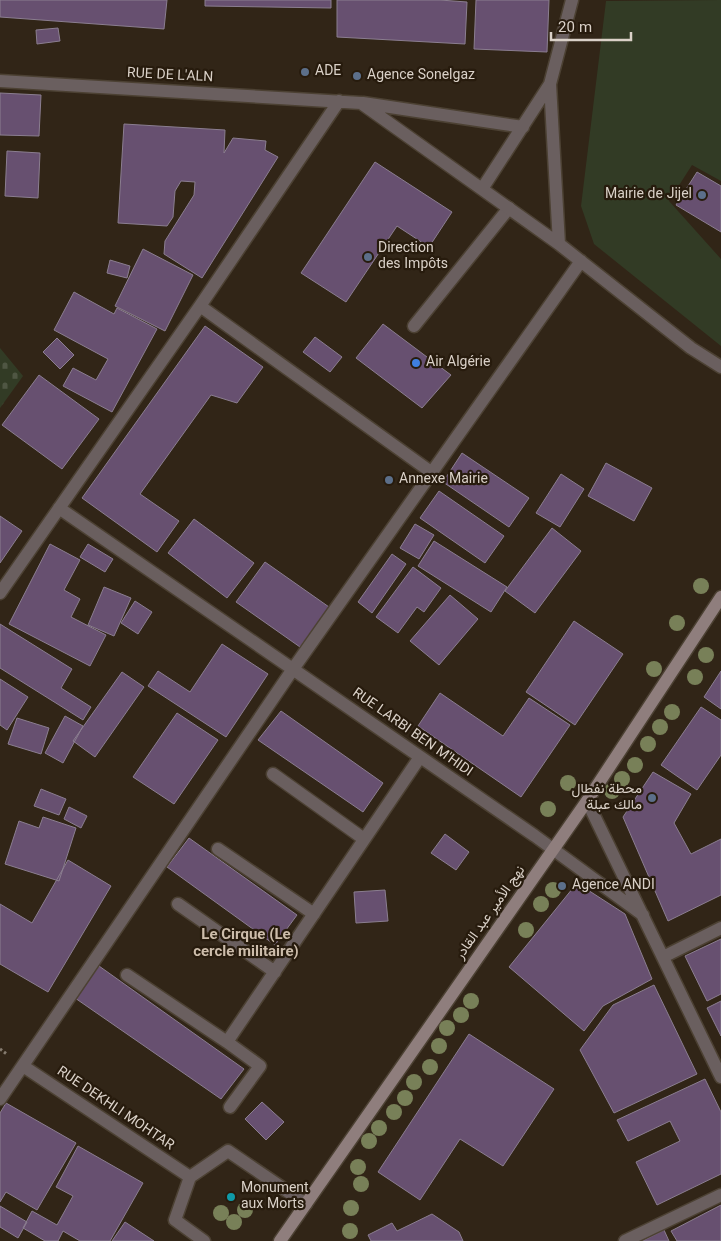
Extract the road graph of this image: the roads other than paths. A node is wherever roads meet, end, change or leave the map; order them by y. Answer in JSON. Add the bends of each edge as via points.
{"nodes":[{"id":1,"x":572,"y":0,"type":"edge"},
{"id":2,"x":0,"y":81,"type":"edge"},
{"id":3,"x":550,"y":84,"type":"junction"},
{"id":4,"x":339,"y":101,"type":"junction"},
{"id":5,"x":361,"y":103,"type":"junction"},
{"id":6,"x":523,"y":127,"type":"junction"},
{"id":7,"x":482,"y":189,"type":"junction"},
{"id":8,"x":509,"y":208,"type":"junction"},
{"id":9,"x":559,"y":244,"type":"junction"},
{"id":10,"x":581,"y":261,"type":"junction"},
{"id":11,"x":200,"y":306,"type":"junction"},
{"id":12,"x":414,"y":326,"type":"dead end"},
{"id":13,"x":721,"y":367,"type":"edge"},
{"id":14,"x":431,"y":472,"type":"junction"},
{"id":15,"x":59,"y":508,"type":"junction"},
{"id":16,"x":0,"y":593,"type":"edge"},
{"id":17,"x":721,"y":597,"type":"edge"},
{"id":18,"x":293,"y":669,"type":"junction"},
{"id":19,"x":420,"y":757,"type":"junction"},
{"id":20,"x":273,"y":774,"type":"dead end"},
{"id":21,"x":587,"y":801,"type":"junction"},
{"id":22,"x":364,"y":840,"type":"junction"},
{"id":23,"x":554,"y":849,"type":"junction"},
{"id":24,"x":218,"y":850,"type":"dead end"},
{"id":25,"x":178,"y":904,"type":"dead end"},
{"id":26,"x":314,"y":914,"type":"junction"},
{"id":27,"x":642,"y":915,"type":"junction"},
{"id":28,"x":721,"y":928,"type":"edge"},
{"id":29,"x":663,"y":957,"type":"junction"},
{"id":30,"x":274,"y":972,"type":"junction"},
{"id":31,"x":127,"y":975,"type":"dead end"},
{"id":32,"x":226,"y":1042,"type":"junction"},
{"id":33,"x":23,"y":1066,"type":"junction"},
{"id":34,"x":721,"y":1077,"type":"edge"},
{"id":35,"x":0,"y":1099,"type":"edge"},
{"id":36,"x":230,"y":1107,"type":"dead end"},
{"id":37,"x":190,"y":1177,"type":"junction"},
{"id":38,"x":721,"y":1195,"type":"edge"},
{"id":39,"x":306,"y":1204,"type":"junction"},
{"id":40,"x":204,"y":1241,"type":"edge"},
{"id":41,"x":280,"y":1241,"type":"edge"},
{"id":42,"x":625,"y":1241,"type":"edge"}],
"edges":[{"from":1,"to":3,"type":"street"},
{"from":2,"to":4,"type":"street","name":"RUE DE L'ALN"},
{"from":3,"to":6,"type":"street"},
{"from":3,"to":9,"type":"street"},
{"from":4,"to":5,"type":"street","name":"RUE DE L'ALN"},
{"from":4,"to":11,"type":"street"},
{"from":5,"to":6,"type":"street","name":"RUE DE L'ALN"},
{"from":5,"to":7,"type":"street"},
{"from":6,"to":7,"type":"street"},
{"from":7,"to":8,"type":"street"},
{"from":8,"to":9,"type":"street"},
{"from":8,"to":12,"type":"street"},
{"from":9,"to":10,"type":"street"},
{"from":10,"to":13,"type":"street","via":[[691,348]]},
{"from":10,"to":14,"type":"street"},
{"from":11,"to":14,"type":"street"},
{"from":11,"to":15,"type":"street"},
{"from":14,"to":18,"type":"street"},
{"from":15,"to":16,"type":"street"},
{"from":15,"to":18,"type":"street","name":"RUE LARBI BEN M'HIDI"},
{"from":17,"to":21,"type":"main road","name":"نهج الأمير عبد القادر"},
{"from":18,"to":19,"type":"street","name":"RUE LARBI BEN M'HIDI"},
{"from":18,"to":33,"type":"street"},
{"from":19,"to":22,"type":"street"},
{"from":19,"to":23,"type":"street","name":"RUE LARBI BEN M'HIDI"},
{"from":20,"to":22,"type":"street"},
{"from":21,"to":23,"type":"main road","name":"نهج الأمير عبد القادر"},
{"from":21,"to":27,"type":"street"},
{"from":22,"to":26,"type":"street"},
{"from":23,"to":27,"type":"street","name":"RUE LARBI BEN M'HIDI"},
{"from":23,"to":39,"type":"main road","name":"نهج الأمير عبد القادر"},
{"from":24,"to":26,"type":"street"},
{"from":25,"to":30,"type":"street"},
{"from":26,"to":30,"type":"street"},
{"from":27,"to":29,"type":"street"},
{"from":28,"to":29,"type":"street"},
{"from":29,"to":34,"type":"street"},
{"from":30,"to":32,"type":"street"},
{"from":31,"to":32,"type":"street"},
{"from":32,"to":36,"type":"street","via":[[260,1066]]},
{"from":33,"to":35,"type":"street"},
{"from":33,"to":37,"type":"street","name":"RUE DEKHLI MOHTAR"},
{"from":37,"to":39,"type":"street","via":[[228,1151]]},
{"from":37,"to":40,"type":"street","via":[[175,1220]]},
{"from":38,"to":42,"type":"street"},
{"from":39,"to":41,"type":"main road","name":"نهج الأمير عبد القادر"}]}
